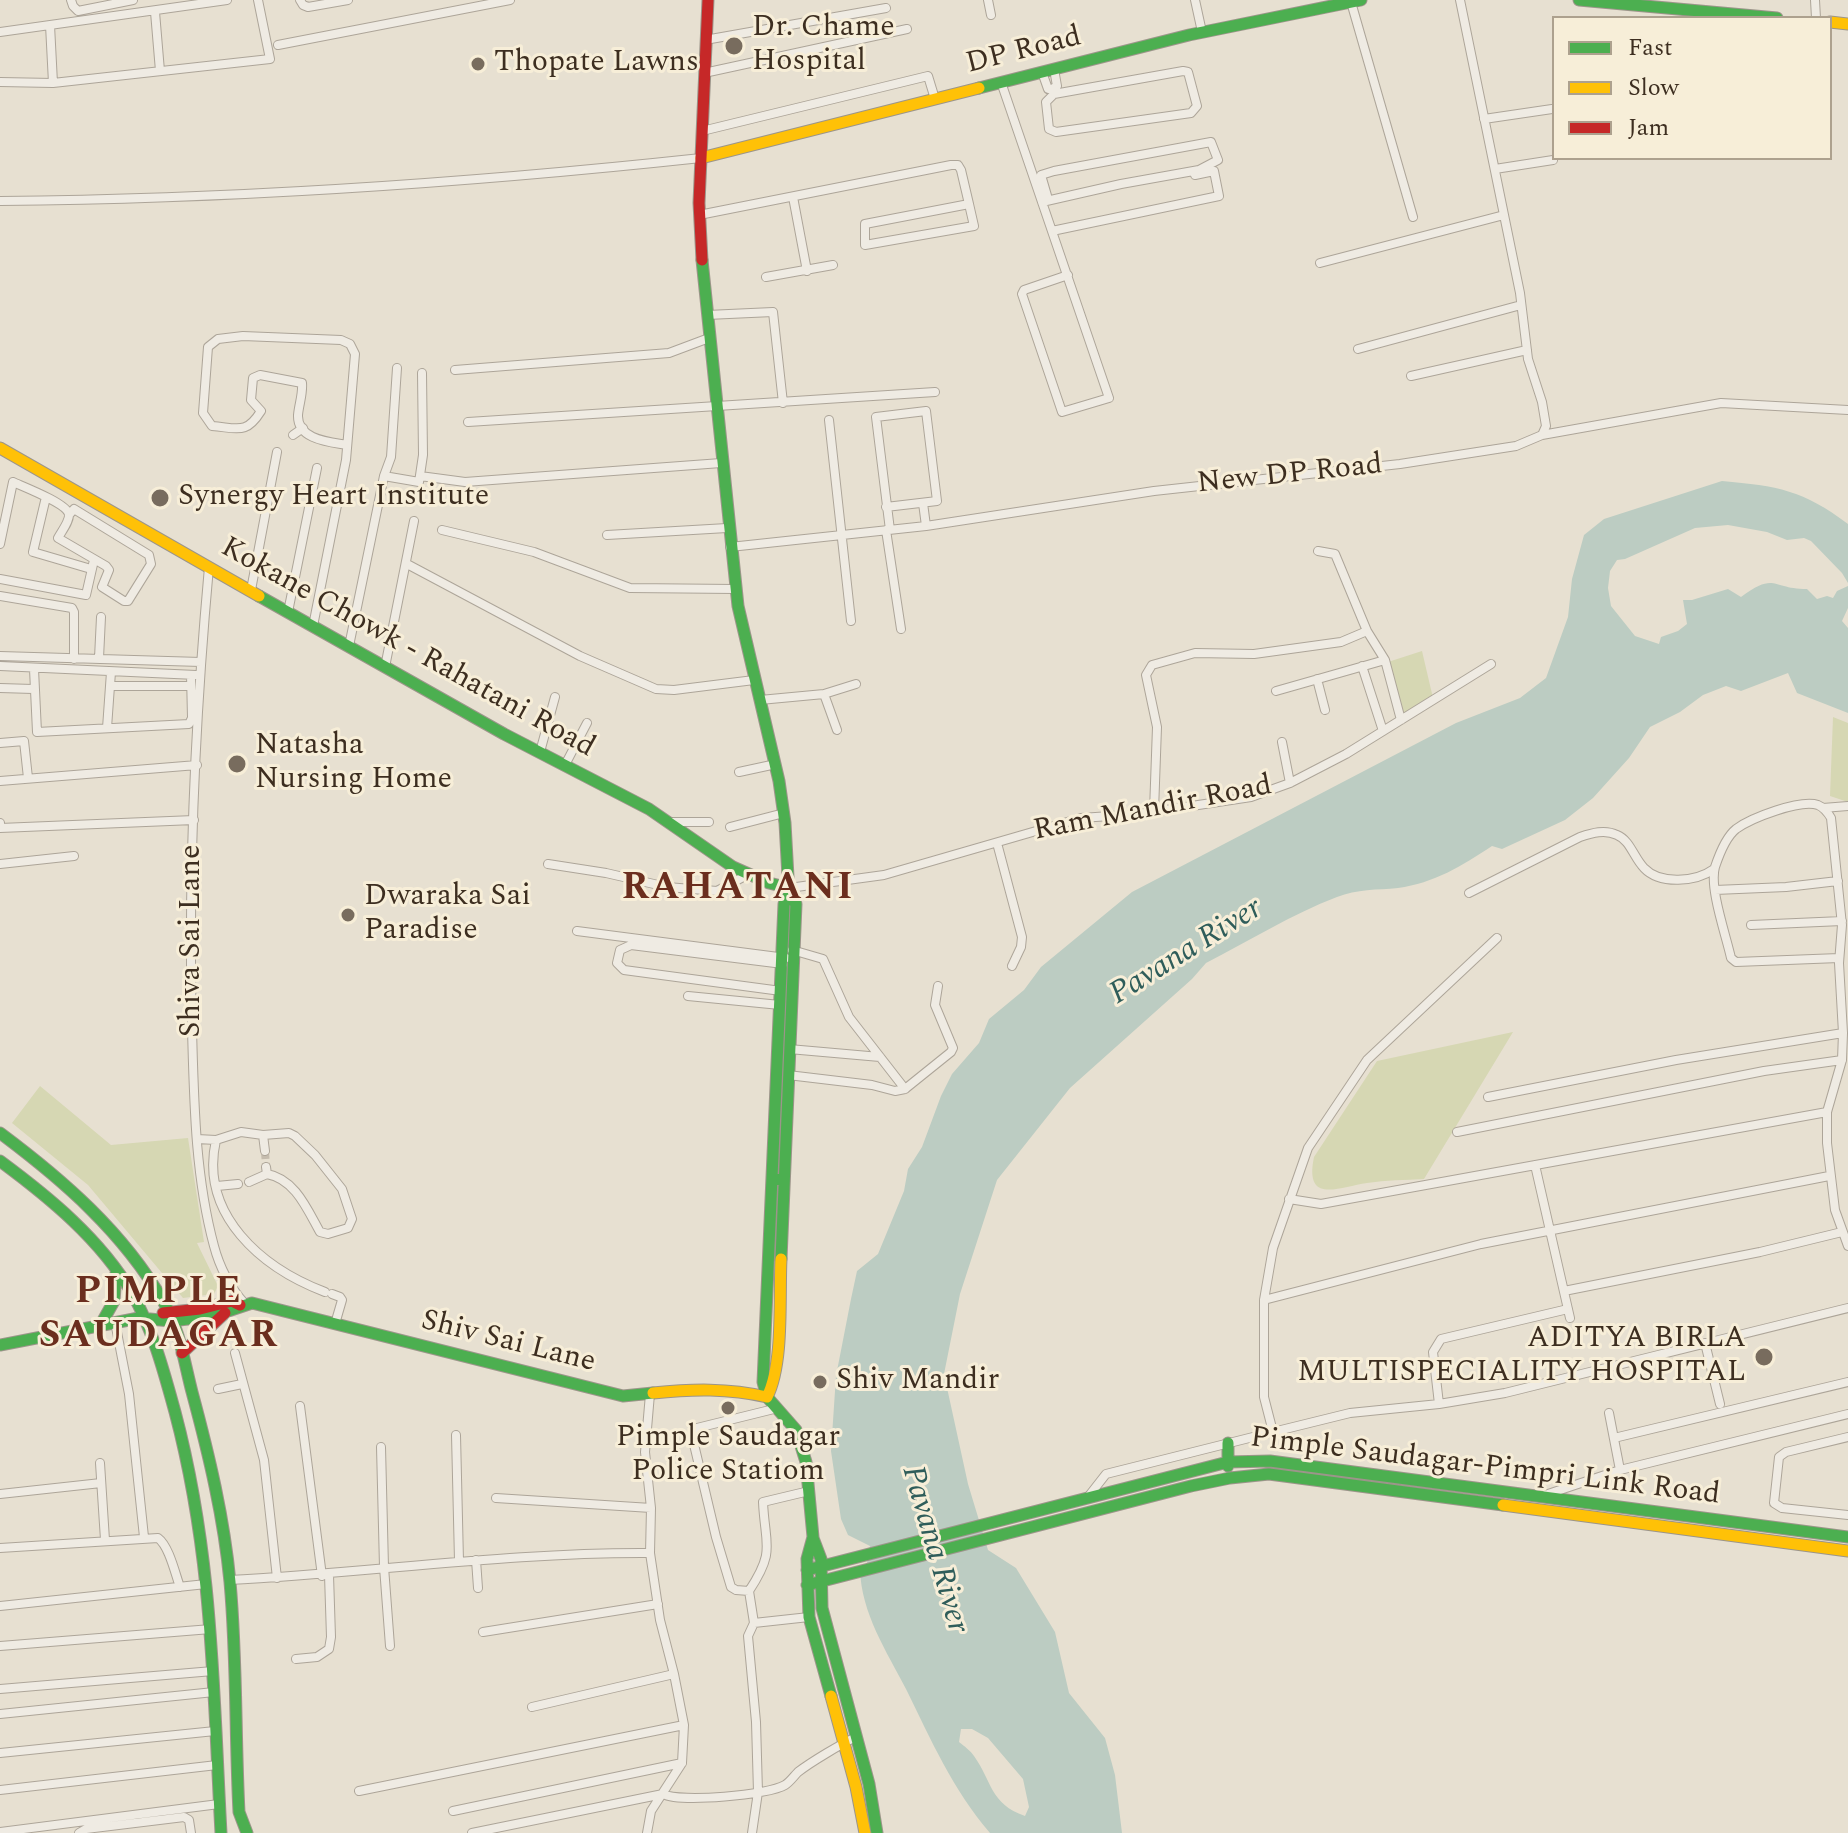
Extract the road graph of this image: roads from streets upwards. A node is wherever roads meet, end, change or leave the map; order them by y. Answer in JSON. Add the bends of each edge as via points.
{"nodes":[{"id":1,"x":71,"y":0,"type":"edge"},
{"id":2,"x":133,"y":0,"type":"edge"},
{"id":3,"x":163,"y":0,"type":"edge"},
{"id":4,"x":227,"y":0,"type":"edge"},
{"id":5,"x":258,"y":0,"type":"edge"},
{"id":6,"x":300,"y":0,"type":"edge"},
{"id":7,"x":348,"y":0,"type":"edge"},
{"id":8,"x":510,"y":0,"type":"edge"},
{"id":9,"x":708,"y":0,"type":"edge"},
{"id":10,"x":988,"y":0,"type":"edge"},
{"id":11,"x":1195,"y":0,"type":"edge"},
{"id":12,"x":1460,"y":0,"type":"edge"},
{"id":13,"x":1579,"y":0,"type":"edge"},
{"id":14,"x":1357,"y":1,"type":"edge"},
{"id":15,"x":1595,"y":1,"type":"edge"},
{"id":16,"x":886,"y":8,"type":"dead end"},
{"id":17,"x":160,"y":11,"type":"junction"},
{"id":18,"x":991,"y":15,"type":"dead end"},
{"id":19,"x":1756,"y":16,"type":"edge"},
{"id":20,"x":50,"y":25,"type":"junction"},
{"id":21,"x":907,"y":29,"type":"dead end"},
{"id":22,"x":0,"y":32,"type":"edge"},
{"id":23,"x":1202,"y":32,"type":"junction"},
{"id":24,"x":705,"y":40,"type":"junction"},
{"id":25,"x":278,"y":45,"type":"dead end"},
{"id":26,"x":160,"y":71,"type":"junction"},
{"id":27,"x":704,"y":73,"type":"junction"},
{"id":28,"x":1049,"y":75,"type":"junction"},
{"id":29,"x":0,"y":82,"type":"edge"},
{"id":30,"x":1001,"y":82,"type":"junction"},
{"id":31,"x":53,"y":83,"type":"junction"},
{"id":32,"x":1053,"y":92,"type":"junction"},
{"id":33,"x":935,"y":99,"type":"junction"},
{"id":34,"x":1552,"y":109,"type":"dead end"},
{"id":35,"x":1484,"y":119,"type":"junction"},
{"id":36,"x":702,"y":131,"type":"junction"},
{"id":37,"x":701,"y":158,"type":"junction"},
{"id":38,"x":1553,"y":160,"type":"dead end"},
{"id":39,"x":1495,"y":169,"type":"junction"},
{"id":40,"x":793,"y":197,"type":"junction"},
{"id":41,"x":0,"y":201,"type":"edge"},
{"id":42,"x":969,"y":204,"type":"junction"},
{"id":43,"x":1046,"y":204,"type":"junction"},
{"id":44,"x":699,"y":215,"type":"junction"},
{"id":45,"x":1504,"y":215,"type":"junction"},
{"id":46,"x":1413,"y":217,"type":"dead end"},
{"id":47,"x":1055,"y":230,"type":"junction"},
{"id":48,"x":1320,"y":263,"type":"dead end"},
{"id":49,"x":833,"y":265,"type":"dead end"},
{"id":50,"x":807,"y":271,"type":"junction"},
{"id":51,"x":1068,"y":275,"type":"junction"},
{"id":52,"x":766,"y":277,"type":"dead end"},
{"id":53,"x":1521,"y":305,"type":"junction"},
{"id":54,"x":707,"y":315,"type":"junction"},
{"id":55,"x":709,"y":338,"type":"junction"},
{"id":56,"x":1358,"y":349,"type":"dead end"},
{"id":57,"x":1527,"y":350,"type":"junction"},
{"id":58,"x":397,"y":368,"type":"dead end"},
{"id":59,"x":455,"y":370,"type":"dead end"},
{"id":60,"x":422,"y":373,"type":"dead end"},
{"id":61,"x":1411,"y":376,"type":"dead end"},
{"id":62,"x":935,"y":392,"type":"dead end"},
{"id":63,"x":783,"y":403,"type":"junction"},
{"id":64,"x":716,"y":408,"type":"junction"},
{"id":65,"x":1848,"y":410,"type":"edge"},
{"id":66,"x":829,"y":420,"type":"dead end"},
{"id":67,"x":468,"y":422,"type":"dead end"},
{"id":68,"x":303,"y":428,"type":"junction"},
{"id":69,"x":293,"y":435,"type":"dead end"},
{"id":70,"x":1542,"y":435,"type":"junction"},
{"id":71,"x":347,"y":445,"type":"junction"},
{"id":72,"x":0,"y":448,"type":"edge"},
{"id":73,"x":277,"y":452,"type":"dead end"},
{"id":74,"x":721,"y":463,"type":"junction"},
{"id":75,"x":317,"y":468,"type":"dead end"},
{"id":76,"x":384,"y":476,"type":"junction"},
{"id":77,"x":420,"y":476,"type":"junction"},
{"id":78,"x":67,"y":486,"type":"junction"},
{"id":79,"x":46,"y":497,"type":"junction"},
{"id":80,"x":58,"y":503,"type":"junction"},
{"id":81,"x":923,"y":503,"type":"junction"},
{"id":82,"x":886,"y":507,"type":"junction"},
{"id":83,"x":69,"y":515,"type":"junction"},
{"id":84,"x":414,"y":521,"type":"dead end"},
{"id":85,"x":926,"y":526,"type":"junction"},
{"id":86,"x":727,"y":528,"type":"junction"},
{"id":87,"x":442,"y":530,"type":"dead end"},
{"id":88,"x":888,"y":530,"type":"junction"},
{"id":89,"x":840,"y":534,"type":"junction"},
{"id":90,"x":607,"y":535,"type":"dead end"},
{"id":91,"x":0,"y":544,"type":"edge"},
{"id":92,"x":730,"y":547,"type":"junction"},
{"id":93,"x":1318,"y":551,"type":"dead end"},
{"id":94,"x":407,"y":564,"type":"junction"},
{"id":95,"x":92,"y":565,"type":"junction"},
{"id":96,"x":209,"y":567,"type":"junction"},
{"id":97,"x":0,"y":579,"type":"edge"},
{"id":98,"x":735,"y":589,"type":"junction"},
{"id":99,"x":251,"y":590,"type":"junction"},
{"id":100,"x":0,"y":596,"type":"edge"},
{"id":101,"x":288,"y":612,"type":"junction"},
{"id":102,"x":101,"y":617,"type":"dead end"},
{"id":103,"x":851,"y":621,"type":"dead end"},
{"id":104,"x":313,"y":626,"type":"junction"},
{"id":105,"x":901,"y":629,"type":"dead end"},
{"id":106,"x":1367,"y":631,"type":"junction"},
{"id":107,"x":349,"y":646,"type":"junction"},
{"id":108,"x":0,"y":656,"type":"edge"},
{"id":109,"x":99,"y":658,"type":"junction"},
{"id":110,"x":74,"y":659,"type":"junction"},
{"id":111,"x":1385,"y":660,"type":"junction"},
{"id":112,"x":201,"y":662,"type":"junction"},
{"id":113,"x":1491,"y":664,"type":"dead end"},
{"id":114,"x":0,"y":666,"type":"edge"},
{"id":115,"x":1362,"y":666,"type":"junction"},
{"id":116,"x":385,"y":667,"type":"junction"},
{"id":117,"x":34,"y":669,"type":"junction"},
{"id":118,"x":111,"y":672,"type":"junction"},
{"id":119,"x":196,"y":676,"type":"junction"},
{"id":120,"x":1317,"y":679,"type":"junction"},
{"id":121,"x":754,"y":680,"type":"junction"},
{"id":122,"x":856,"y":684,"type":"dead end"},
{"id":123,"x":110,"y":686,"type":"junction"},
{"id":124,"x":191,"y":686,"type":"junction"},
{"id":125,"x":0,"y":688,"type":"edge"},
{"id":126,"x":33,"y":689,"type":"junction"},
{"id":127,"x":1276,"y":691,"type":"dead end"},
{"id":128,"x":824,"y":694,"type":"junction"},
{"id":129,"x":555,"y":697,"type":"dead end"},
{"id":130,"x":760,"y":700,"type":"junction"},
{"id":131,"x":1325,"y":710,"type":"dead end"},
{"id":132,"x":1401,"y":720,"type":"junction"},
{"id":133,"x":587,"y":723,"type":"dead end"},
{"id":134,"x":107,"y":728,"type":"junction"},
{"id":135,"x":837,"y":730,"type":"dead end"},
{"id":136,"x":1383,"y":731,"type":"junction"},
{"id":137,"x":1282,"y":742,"type":"dead end"},
{"id":138,"x":0,"y":743,"type":"edge"},
{"id":139,"x":540,"y":752,"type":"junction"},
{"id":140,"x":776,"y":764,"type":"junction"},
{"id":141,"x":197,"y":765,"type":"junction"},
{"id":142,"x":565,"y":765,"type":"junction"},
{"id":143,"x":739,"y":772,"type":"dead end"},
{"id":144,"x":28,"y":778,"type":"junction"},
{"id":145,"x":0,"y":781,"type":"edge"},
{"id":146,"x":1290,"y":783,"type":"junction"},
{"id":147,"x":1848,"y":806,"type":"edge"},
{"id":148,"x":1823,"y":808,"type":"junction"},
{"id":149,"x":1154,"y":811,"type":"junction"},
{"id":150,"x":784,"y":813,"type":"junction"},
{"id":151,"x":194,"y":820,"type":"junction"},
{"id":152,"x":670,"y":822,"type":"junction"},
{"id":153,"x":709,"y":822,"type":"dead end"},
{"id":154,"x":0,"y":826,"type":"edge"},
{"id":155,"x":730,"y":827,"type":"dead end"},
{"id":156,"x":997,"y":843,"type":"junction"},
{"id":157,"x":74,"y":856,"type":"dead end"},
{"id":158,"x":0,"y":864,"type":"edge"},
{"id":159,"x":548,"y":864,"type":"dead end"},
{"id":160,"x":1714,"y":869,"type":"junction"},
{"id":161,"x":745,"y":876,"type":"junction"},
{"id":162,"x":1838,"y":881,"type":"junction"},
{"id":163,"x":1715,"y":890,"type":"junction"},
{"id":164,"x":789,"y":892,"type":"junction"},
{"id":165,"x":1469,"y":893,"type":"dead end"},
{"id":166,"x":1844,"y":899,"type":"edge"},
{"id":167,"x":1842,"y":921,"type":"junction"},
{"id":168,"x":1751,"y":925,"type":"dead end"},
{"id":169,"x":577,"y":931,"type":"dead end"},
{"id":170,"x":1497,"y":938,"type":"dead end"},
{"id":171,"x":788,"y":956,"type":"junction"},
{"id":172,"x":1842,"y":961,"type":"edge"},
{"id":173,"x":1012,"y":966,"type":"dead end"},
{"id":174,"x":938,"y":986,"type":"dead end"},
{"id":175,"x":781,"y":991,"type":"junction"},
{"id":176,"x":688,"y":996,"type":"dead end"},
{"id":177,"x":780,"y":1005,"type":"junction"},
{"id":178,"x":1843,"y":1033,"type":"junction"},
{"id":179,"x":789,"y":1049,"type":"junction"},
{"id":180,"x":880,"y":1057,"type":"junction"},
{"id":181,"x":1842,"y":1060,"type":"junction"},
{"id":182,"x":788,"y":1075,"type":"junction"},
{"id":183,"x":905,"y":1089,"type":"junction"},
{"id":184,"x":1488,"y":1097,"type":"dead end"},
{"id":185,"x":1827,"y":1112,"type":"junction"},
{"id":186,"x":1457,"y":1132,"type":"dead end"},
{"id":187,"x":0,"y":1133,"type":"edge"},
{"id":188,"x":263,"y":1135,"type":"junction"},
{"id":189,"x":197,"y":1139,"type":"junction"},
{"id":190,"x":216,"y":1140,"type":"junction"},
{"id":191,"x":265,"y":1151,"type":"tunnel mouth"},
{"id":192,"x":0,"y":1161,"type":"edge"},
{"id":193,"x":1535,"y":1165,"type":"junction"},
{"id":194,"x":1829,"y":1176,"type":"junction"},
{"id":195,"x":778,"y":1180,"type":"junction"},
{"id":196,"x":249,"y":1182,"type":"dead end"},
{"id":197,"x":238,"y":1184,"type":"dead end"},
{"id":198,"x":217,"y":1186,"type":"junction"},
{"id":199,"x":1289,"y":1199,"type":"junction"},
{"id":200,"x":1551,"y":1230,"type":"junction"},
{"id":201,"x":1842,"y":1232,"type":"junction"},
{"id":202,"x":1848,"y":1246,"type":"edge"},
{"id":203,"x":116,"y":1272,"type":"junction"},
{"id":204,"x":1564,"y":1291,"type":"junction"},
{"id":205,"x":1264,"y":1300,"type":"junction"},
{"id":206,"x":242,"y":1305,"type":"junction"},
{"id":207,"x":1848,"y":1308,"type":"edge"},
{"id":208,"x":225,"y":1313,"type":"junction"},
{"id":209,"x":142,"y":1317,"type":"junction"},
{"id":210,"x":170,"y":1318,"type":"junction"},
{"id":211,"x":115,"y":1322,"type":"junction"},
{"id":212,"x":335,"y":1324,"type":"junction"},
{"id":213,"x":100,"y":1326,"type":"junction"},
{"id":214,"x":1705,"y":1343,"type":"junction"},
{"id":215,"x":0,"y":1345,"type":"edge"},
{"id":216,"x":182,"y":1353,"type":"junction"},
{"id":217,"x":235,"y":1353,"type":"dead end"},
{"id":218,"x":1848,"y":1382,"type":"edge"},
{"id":219,"x":242,"y":1384,"type":"junction"},
{"id":220,"x":218,"y":1389,"type":"dead end"},
{"id":221,"x":650,"y":1394,"type":"junction"},
{"id":222,"x":767,"y":1397,"type":"junction"},
{"id":223,"x":1439,"y":1404,"type":"junction"},
{"id":224,"x":1720,"y":1404,"type":"dead end"},
{"id":225,"x":300,"y":1406,"type":"dead end"},
{"id":226,"x":778,"y":1408,"type":"junction"},
{"id":227,"x":1609,"y":1413,"type":"dead end"},
{"id":228,"x":1848,"y":1414,"type":"edge"},
{"id":229,"x":1273,"y":1432,"type":"junction"},
{"id":230,"x":456,"y":1435,"type":"dead end"},
{"id":231,"x":1848,"y":1437,"type":"edge"},
{"id":232,"x":1614,"y":1438,"type":"junction"},
{"id":233,"x":1228,"y":1443,"type":"junction"},
{"id":234,"x":381,"y":1447,"type":"dead end"},
{"id":235,"x":1228,"y":1462,"type":"junction"},
{"id":236,"x":100,"y":1463,"type":"dead end"},
{"id":237,"x":1620,"y":1470,"type":"junction"},
{"id":238,"x":1228,"y":1478,"type":"junction"},
{"id":239,"x":101,"y":1483,"type":"junction"},
{"id":240,"x":809,"y":1491,"type":"junction"},
{"id":241,"x":0,"y":1494,"type":"edge"},
{"id":242,"x":1542,"y":1496,"type":"junction"},
{"id":243,"x":1088,"y":1497,"type":"junction"},
{"id":244,"x":496,"y":1498,"type":"dead end"},
{"id":245,"x":651,"y":1508,"type":"junction"},
{"id":246,"x":1541,"y":1510,"type":"junction"},
{"id":247,"x":1848,"y":1515,"type":"edge"},
{"id":248,"x":144,"y":1537,"type":"junction"},
{"id":249,"x":813,"y":1537,"type":"junction"},
{"id":250,"x":1848,"y":1537,"type":"edge"},
{"id":251,"x":105,"y":1540,"type":"junction"},
{"id":252,"x":0,"y":1548,"type":"edge"},
{"id":253,"x":1848,"y":1551,"type":"edge"},
{"id":254,"x":650,"y":1553,"type":"junction"},
{"id":255,"x":476,"y":1560,"type":"junction"},
{"id":256,"x":459,"y":1561,"type":"junction"},
{"id":257,"x":384,"y":1567,"type":"junction"},
{"id":258,"x":822,"y":1567,"type":"junction"},
{"id":259,"x":807,"y":1570,"type":"junction"},
{"id":260,"x":325,"y":1576,"type":"junction"},
{"id":261,"x":277,"y":1578,"type":"junction"},
{"id":262,"x":229,"y":1580,"type":"junction"},
{"id":263,"x":823,"y":1582,"type":"junction"},
{"id":264,"x":206,"y":1584,"type":"junction"},
{"id":265,"x":807,"y":1585,"type":"junction"},
{"id":266,"x":180,"y":1587,"type":"junction"},
{"id":267,"x":478,"y":1588,"type":"dead end"},
{"id":268,"x":749,"y":1591,"type":"junction"},
{"id":269,"x":658,"y":1604,"type":"junction"},
{"id":270,"x":0,"y":1606,"type":"edge"},
{"id":271,"x":809,"y":1617,"type":"junction"},
{"id":272,"x":754,"y":1623,"type":"junction"},
{"id":273,"x":211,"y":1629,"type":"junction"},
{"id":274,"x":483,"y":1632,"type":"dead end"},
{"id":275,"x":0,"y":1646,"type":"edge"},
{"id":276,"x":390,"y":1646,"type":"dead end"},
{"id":277,"x":296,"y":1659,"type":"dead end"},
{"id":278,"x":213,"y":1671,"type":"junction"},
{"id":279,"x":674,"y":1674,"type":"junction"},
{"id":280,"x":0,"y":1689,"type":"edge"},
{"id":281,"x":214,"y":1692,"type":"junction"},
{"id":282,"x":532,"y":1707,"type":"dead end"},
{"id":283,"x":0,"y":1714,"type":"edge"},
{"id":284,"x":684,"y":1725,"type":"junction"},
{"id":285,"x":215,"y":1731,"type":"junction"},
{"id":286,"x":856,"y":1737,"type":"junction"},
{"id":287,"x":843,"y":1743,"type":"junction"},
{"id":288,"x":0,"y":1753,"type":"edge"},
{"id":289,"x":682,"y":1763,"type":"junction"},
{"id":290,"x":217,"y":1765,"type":"junction"},
{"id":291,"x":0,"y":1790,"type":"edge"},
{"id":292,"x":359,"y":1791,"type":"dead end"},
{"id":293,"x":758,"y":1792,"type":"junction"},
{"id":294,"x":663,"y":1794,"type":"junction"},
{"id":295,"x":219,"y":1809,"type":"junction"},
{"id":296,"x":453,"y":1811,"type":"dead end"},
{"id":297,"x":0,"y":1832,"type":"edge"},
{"id":298,"x":79,"y":1833,"type":"edge"},
{"id":299,"x":191,"y":1833,"type":"edge"},
{"id":300,"x":213,"y":1833,"type":"edge"},
{"id":301,"x":221,"y":1833,"type":"edge"},
{"id":302,"x":242,"y":1833,"type":"edge"},
{"id":303,"x":472,"y":1833,"type":"edge"},
{"id":304,"x":647,"y":1833,"type":"edge"},
{"id":305,"x":752,"y":1833,"type":"edge"},
{"id":306,"x":865,"y":1833,"type":"edge"},
{"id":307,"x":877,"y":1833,"type":"edge"}],
"edges":[{"from":1,"to":2,"type":"street","via":[[78,11]]},
{"from":3,"to":17,"type":"street"},
{"from":4,"to":17,"type":"street"},
{"from":5,"to":26,"type":"street","via":[[270,59]]},
{"from":6,"to":7,"type":"street","via":[[308,7]]},
{"from":8,"to":25,"type":"street"},
{"from":9,"to":24,"type":"street"},
{"from":10,"to":18,"type":"street"},
{"from":11,"to":23,"type":"street"},
{"from":12,"to":35,"type":"street"},
{"from":13,"to":15,"type":"street"},
{"from":14,"to":23,"type":"street","name":"DP Road"},
{"from":14,"to":46,"type":"street"},
{"from":15,"to":19,"type":"street"},
{"from":16,"to":24,"type":"street"},
{"from":17,"to":20,"type":"street"},
{"from":17,"to":26,"type":"street"},
{"from":20,"to":22,"type":"street"},
{"from":20,"to":31,"type":"street"},
{"from":21,"to":27,"type":"street"},
{"from":23,"to":28,"type":"street","name":"DP Road"},
{"from":24,"to":27,"type":"street"},
{"from":26,"to":31,"type":"street"},
{"from":27,"to":36,"type":"street"},
{"from":28,"to":30,"type":"street","name":"DP Road"},
{"from":28,"to":32,"type":"street","via":[[1048,89]]},
{"from":29,"to":31,"type":"street"},
{"from":30,"to":33,"type":"street","name":"DP Road"},
{"from":30,"to":43,"type":"street"},
{"from":32,"to":32,"type":"street","via":[[1046,102],[1049,129],[1056,132],[1191,113],[1197,106],[1188,72],[1183,71]]},
{"from":33,"to":36,"type":"street","via":[[928,76]]},
{"from":33,"to":37,"type":"street","name":"DP Road"},
{"from":34,"to":35,"type":"street"},
{"from":35,"to":39,"type":"street"},
{"from":36,"to":37,"type":"street"},
{"from":37,"to":41,"type":"street","via":[[517,178]]},
{"from":37,"to":44,"type":"street"},
{"from":38,"to":39,"type":"street"},
{"from":39,"to":45,"type":"street"},
{"from":40,"to":42,"type":"street","via":[[958,165]]},
{"from":40,"to":44,"type":"street"},
{"from":40,"to":50,"type":"street"},
{"from":42,"to":42,"type":"street","via":[[865,224],[865,245],[974,226]]},
{"from":43,"to":43,"type":"street","via":[[1199,170],[1218,160],[1211,142],[1054,171],[1041,175]]},
{"from":43,"to":47,"type":"street"},
{"from":43,"to":47,"type":"street","via":[[1214,171],[1219,196],[1215,198]]},
{"from":44,"to":54,"type":"street"},
{"from":45,"to":48,"type":"street"},
{"from":45,"to":53,"type":"street"},
{"from":47,"to":51,"type":"street"},
{"from":49,"to":50,"type":"street"},
{"from":50,"to":52,"type":"street"},
{"from":51,"to":51,"type":"street","via":[[1109,398],[1062,412],[1022,294]]},
{"from":53,"to":56,"type":"street"},
{"from":53,"to":57,"type":"street"},
{"from":54,"to":55,"type":"street"},
{"from":54,"to":63,"type":"street","via":[[773,312]]},
{"from":55,"to":59,"type":"street","via":[[669,353]]},
{"from":55,"to":64,"type":"street"},
{"from":57,"to":61,"type":"street"},
{"from":57,"to":70,"type":"street","via":[[1544,414]]},
{"from":58,"to":76,"type":"street","via":[[391,457]]},
{"from":60,"to":77,"type":"street"},
{"from":62,"to":63,"type":"street"},
{"from":63,"to":64,"type":"street"},
{"from":64,"to":67,"type":"street"},
{"from":64,"to":74,"type":"street"},
{"from":65,"to":70,"type":"street","name":"New DP Road","via":[[1721,403]]},
{"from":66,"to":89,"type":"street"},
{"from":68,"to":69,"type":"street"},
{"from":68,"to":71,"type":"street","via":[[317,440]]},
{"from":68,"to":71,"type":"street","via":[[298,419],[302,383],[260,375],[253,378],[251,400],[261,411],[252,425],[212,426],[203,413],[208,347],[218,339],[243,336],[350,344],[355,354]]},
{"from":70,"to":85,"type":"street","name":"New DP Road","via":[[1516,446],[1406,463],[1154,491]]},
{"from":71,"to":104,"type":"street"},
{"from":72,"to":78,"type":"street","name":"Kokane Chowk - Rahatani Road"},
{"from":73,"to":99,"type":"street"},
{"from":74,"to":77,"type":"street","via":[[465,482]]},
{"from":74,"to":86,"type":"street"},
{"from":75,"to":101,"type":"street"},
{"from":76,"to":77,"type":"street","via":[[419,482]]},
{"from":76,"to":107,"type":"street"},
{"from":78,"to":80,"type":"street","via":[[57,492]]},
{"from":78,"to":96,"type":"street","name":"Kokane Chowk - Rahatani Road"},
{"from":79,"to":80,"type":"street"},
{"from":79,"to":91,"type":"street","via":[[13,482]]},
{"from":79,"to":95,"type":"street","via":[[33,552]]},
{"from":80,"to":83,"type":"street"},
{"from":81,"to":82,"type":"street"},
{"from":81,"to":82,"type":"street","via":[[937,501],[926,411],[876,417]]},
{"from":81,"to":85,"type":"street"},
{"from":82,"to":88,"type":"street"},
{"from":83,"to":95,"type":"street","via":[[58,538]]},
{"from":83,"to":95,"type":"street","via":[[74,509],[151,561],[126,601],[102,587],[109,570]]},
{"from":84,"to":94,"type":"street"},
{"from":85,"to":88,"type":"street","name":"New DP Road"},
{"from":86,"to":90,"type":"street"},
{"from":86,"to":92,"type":"street"},
{"from":87,"to":98,"type":"street","via":[[534,552],[630,588]]},
{"from":88,"to":89,"type":"street","name":"New DP Road"},
{"from":88,"to":105,"type":"street"},
{"from":89,"to":92,"type":"street","name":"New DP Road"},
{"from":89,"to":103,"type":"street"},
{"from":92,"to":98,"type":"street"},
{"from":93,"to":106,"type":"street","via":[[1335,554]]},
{"from":94,"to":116,"type":"street"},
{"from":94,"to":121,"type":"street","via":[[580,656],[656,689]]},
{"from":95,"to":97,"type":"street","via":[[86,595]]},
{"from":96,"to":99,"type":"street","name":"Kokane Chowk - Rahatani Road"},
{"from":96,"to":112,"type":"street","name":"Shiva Sai Lane"},
{"from":98,"to":121,"type":"street"},
{"from":99,"to":101,"type":"street","name":"Kokane Chowk - Rahatani Road"},
{"from":100,"to":110,"type":"street","via":[[72,608]]},
{"from":101,"to":104,"type":"street","name":"Kokane Chowk - Rahatani Road"},
{"from":102,"to":109,"type":"street"},
{"from":104,"to":107,"type":"street","name":"Kokane Chowk - Rahatani Road"},
{"from":106,"to":111,"type":"street"},
{"from":106,"to":149,"type":"street","via":[[1341,642],[1254,654],[1195,653],[1152,665],[1146,675],[1157,727]]},
{"from":107,"to":116,"type":"street","name":"Kokane Chowk - Rahatani Road"},
{"from":108,"to":110,"type":"street"},
{"from":109,"to":110,"type":"street"},
{"from":109,"to":112,"type":"street"},
{"from":111,"to":115,"type":"street"},
{"from":111,"to":132,"type":"street"},
{"from":112,"to":119,"type":"street","name":"Shiva Sai Lane"},
{"from":113,"to":132,"type":"street","name":"Ram Mandir Road"},
{"from":114,"to":117,"type":"street"},
{"from":115,"to":120,"type":"street"},
{"from":115,"to":136,"type":"street"},
{"from":116,"to":139,"type":"street","name":"Kokane Chowk - Rahatani Road"},
{"from":117,"to":118,"type":"street"},
{"from":117,"to":126,"type":"street"},
{"from":118,"to":119,"type":"street"},
{"from":118,"to":123,"type":"street"},
{"from":119,"to":124,"type":"street"},
{"from":119,"to":141,"type":"street","name":"Shiva Sai Lane"},
{"from":120,"to":127,"type":"street"},
{"from":120,"to":131,"type":"street"},
{"from":121,"to":130,"type":"street"},
{"from":122,"to":128,"type":"street"},
{"from":123,"to":124,"type":"street"},
{"from":123,"to":134,"type":"street"},
{"from":124,"to":134,"type":"street","via":[[189,724]]},
{"from":125,"to":126,"type":"street"},
{"from":126,"to":134,"type":"street","via":[[37,732]]},
{"from":128,"to":130,"type":"street"},
{"from":128,"to":135,"type":"street"},
{"from":129,"to":139,"type":"street"},
{"from":130,"to":140,"type":"street"},
{"from":132,"to":136,"type":"street","name":"Ram Mandir Road"},
{"from":133,"to":142,"type":"street"},
{"from":136,"to":146,"type":"street","name":"Ram Mandir Road"},
{"from":137,"to":146,"type":"street"},
{"from":138,"to":144,"type":"street","via":[[24,741]]},
{"from":139,"to":142,"type":"street","name":"Kokane Chowk - Rahatani Road"},
{"from":140,"to":143,"type":"street"},
{"from":140,"to":150,"type":"street"},
{"from":141,"to":144,"type":"street"},
{"from":141,"to":151,"type":"street","name":"Shiva Sai Lane"},
{"from":142,"to":152,"type":"street","name":"Kokane Chowk - Rahatani Road"},
{"from":144,"to":145,"type":"street"},
{"from":146,"to":149,"type":"street","name":"Ram Mandir Road","via":[[1251,797]]},
{"from":147,"to":148,"type":"street"},
{"from":148,"to":160,"type":"street","via":[[1785,808],[1735,830]]},
{"from":148,"to":162,"type":"street","via":[[1831,818]]},
{"from":149,"to":156,"type":"street","name":"Ram Mandir Road","via":[[1081,818]]},
{"from":150,"to":155,"type":"street"},
{"from":150,"to":164,"type":"street"},
{"from":151,"to":154,"type":"street"},
{"from":151,"to":189,"type":"street","name":"Shiva Sai Lane","via":[[191,995]]},
{"from":152,"to":153,"type":"street"},
{"from":152,"to":161,"type":"street","name":"Kokane Chowk - Rahatani Road"},
{"from":156,"to":164,"type":"street","name":"Ram Mandir Road","via":[[884,875]]},
{"from":156,"to":173,"type":"street","via":[[1022,937]]},
{"from":157,"to":158,"type":"street"},
{"from":159,"to":161,"type":"street","via":[[717,891]]},
{"from":160,"to":163,"type":"street"},
{"from":160,"to":165,"type":"street","via":[[1684,879],[1659,877],[1642,867],[1623,838],[1598,832]]},
{"from":161,"to":164,"type":"street","name":"Kokane Chowk - Rahatani Road"},
{"from":162,"to":163,"type":"street"},
{"from":162,"to":166,"type":"street"},
{"from":163,"to":172,"type":"street","via":[[1734,961]]},
{"from":164,"to":171,"type":"street","via":[[796,904]]},
{"from":166,"to":167,"type":"street"},
{"from":167,"to":168,"type":"street"},
{"from":167,"to":172,"type":"street"},
{"from":169,"to":171,"type":"street"},
{"from":170,"to":199,"type":"street","via":[[1367,1060],[1308,1148]]},
{"from":171,"to":175,"type":"street"},
{"from":171,"to":175,"type":"street","via":[[631,945],[620,950],[617,963],[624,970]]},
{"from":171,"to":179,"type":"street"},
{"from":171,"to":180,"type":"street","via":[[823,959],[849,1017]]},
{"from":172,"to":178,"type":"street"},
{"from":174,"to":183,"type":"street","via":[[935,1005],[953,1048]]},
{"from":175,"to":177,"type":"street"},
{"from":176,"to":177,"type":"street"},
{"from":177,"to":195,"type":"street"},
{"from":178,"to":181,"type":"street"},
{"from":178,"to":184,"type":"street"},
{"from":179,"to":180,"type":"street"},
{"from":179,"to":182,"type":"street"},
{"from":180,"to":183,"type":"street"},
{"from":181,"to":185,"type":"street"},
{"from":181,"to":186,"type":"street"},
{"from":182,"to":183,"type":"street"},
{"from":182,"to":195,"type":"street"},
{"from":185,"to":193,"type":"street"},
{"from":185,"to":194,"type":"street"},
{"from":187,"to":210,"type":"street","via":[[96,1213],[142,1270]]},
{"from":188,"to":190,"type":"street","via":[[241,1132]]},
{"from":188,"to":191,"type":"street"},
{"from":188,"to":196,"type":"street","via":[[289,1133],[306,1146],[342,1189],[351,1224],[322,1233],[285,1179],[266,1171]]},
{"from":189,"to":190,"type":"street"},
{"from":189,"to":206,"type":"street","name":"Shiva Sai Lane","via":[[214,1250]]},
{"from":190,"to":198,"type":"street"},
{"from":192,"to":203,"type":"street","via":[[55,1203]]},
{"from":193,"to":199,"type":"street","via":[[1321,1204]]},
{"from":193,"to":200,"type":"street"},
{"from":194,"to":200,"type":"street"},
{"from":194,"to":201,"type":"street"},
{"from":195,"to":222,"type":"street","via":[[763,1382]]},
{"from":197,"to":198,"type":"street"},
{"from":198,"to":212,"type":"street","via":[[219,1203],[258,1255],[279,1271],[341,1298]]},
{"from":199,"to":205,"type":"street"},
{"from":200,"to":204,"type":"street"},
{"from":200,"to":205,"type":"street"},
{"from":201,"to":202,"type":"street"},
{"from":201,"to":204,"type":"street"},
{"from":203,"to":209,"type":"street"},
{"from":203,"to":213,"type":"street","via":[[115,1301]]},
{"from":204,"to":223,"type":"street","via":[[1569,1313],[1441,1339],[1433,1352]]},
{"from":205,"to":229,"type":"street","via":[[1264,1397]]},
{"from":206,"to":208,"type":"street"},
{"from":206,"to":210,"type":"street","name":"Shiv Sai Lane","via":[[232,1301]]},
{"from":206,"to":212,"type":"street","name":"Shiv Sai Lane"},
{"from":207,"to":214,"type":"street"},
{"from":208,"to":210,"type":"street"},
{"from":208,"to":216,"type":"street"},
{"from":209,"to":210,"type":"street"},
{"from":209,"to":211,"type":"street"},
{"from":209,"to":264,"type":"street","via":[[163,1370],[189,1472]]},
{"from":210,"to":216,"type":"street"},
{"from":211,"to":213,"type":"street"},
{"from":211,"to":248,"type":"street","via":[[129,1394]]},
{"from":212,"to":221,"type":"street","name":"Shiv Sai Lane","via":[[623,1396]]},
{"from":213,"to":215,"type":"street"},
{"from":214,"to":223,"type":"street","via":[[1505,1393]]},
{"from":214,"to":224,"type":"street"},
{"from":216,"to":262,"type":"street","via":[[211,1467]]},
{"from":217,"to":219,"type":"street"},
{"from":218,"to":232,"type":"street"},
{"from":219,"to":220,"type":"street"},
{"from":219,"to":261,"type":"street","via":[[264,1460]]},
{"from":221,"to":222,"type":"street","name":"Shiv Sai Lane","via":[[738,1390]]},
{"from":221,"to":245,"type":"street","via":[[645,1452]]},
{"from":222,"to":226,"type":"street"},
{"from":223,"to":229,"type":"street","via":[[1350,1413]]},
{"from":225,"to":260,"type":"street"},
{"from":226,"to":240,"type":"street","via":[[803,1445]]},
{"from":226,"to":268,"type":"street","via":[[697,1428],[692,1436],[731,1587]]},
{"from":227,"to":232,"type":"street"},
{"from":228,"to":237,"type":"street"},
{"from":229,"to":233,"type":"street"},
{"from":230,"to":256,"type":"street"},
{"from":231,"to":247,"type":"street","via":[[1779,1457],[1773,1494],[1774,1503],[1782,1508]]},
{"from":232,"to":237,"type":"street"},
{"from":233,"to":235,"type":"street"},
{"from":233,"to":243,"type":"street","via":[[1106,1474]]},
{"from":234,"to":257,"type":"street"},
{"from":235,"to":238,"type":"street"},
{"from":235,"to":242,"type":"street","name":"Pimple Saudagar-Pimpri Link Road","via":[[1270,1461]]},
{"from":235,"to":243,"type":"street","name":"Pimple Saudagar-Pimpri Link Road"},
{"from":236,"to":239,"type":"street"},
{"from":237,"to":242,"type":"street"},
{"from":238,"to":246,"type":"street","name":"Pimple Saudagar-Pimpri Link Road","via":[[1269,1474]]},
{"from":238,"to":263,"type":"street","name":"Pimple Saudagar-Pimpri Link Road"},
{"from":239,"to":241,"type":"street"},
{"from":239,"to":251,"type":"street"},
{"from":240,"to":249,"type":"street"},
{"from":240,"to":268,"type":"street","via":[[763,1502],[769,1551]]},
{"from":242,"to":246,"type":"street"},
{"from":242,"to":250,"type":"street","name":"Pimple Saudagar-Pimpri Link Road"},
{"from":243,"to":258,"type":"street","name":"Pimple Saudagar-Pimpri Link Road"},
{"from":244,"to":245,"type":"street"},
{"from":245,"to":254,"type":"street"},
{"from":246,"to":253,"type":"street","name":"Pimple Saudagar-Pimpri Link Road"},
{"from":248,"to":251,"type":"street"},
{"from":248,"to":266,"type":"street","via":[[164,1543]]},
{"from":249,"to":258,"type":"street"},
{"from":249,"to":259,"type":"street"},
{"from":251,"to":252,"type":"street"},
{"from":254,"to":255,"type":"street","via":[[573,1552]]},
{"from":254,"to":269,"type":"street"},
{"from":255,"to":256,"type":"street"},
{"from":255,"to":267,"type":"street"},
{"from":256,"to":257,"type":"street"},
{"from":257,"to":260,"type":"street"},
{"from":257,"to":276,"type":"street"},
{"from":258,"to":259,"type":"street","name":"Pimple Saudagar-Pimpri Link Road"},
{"from":258,"to":263,"type":"street"},
{"from":259,"to":265,"type":"street"},
{"from":260,"to":261,"type":"street"},
{"from":260,"to":277,"type":"street","via":[[329,1649],[317,1657]]},
{"from":261,"to":262,"type":"street"},
{"from":262,"to":302,"type":"street"},
{"from":263,"to":265,"type":"street","name":"Pimple Saudagar-Pimpri Link Road"},
{"from":263,"to":286,"type":"street","via":[[822,1608]]},
{"from":264,"to":266,"type":"street"},
{"from":264,"to":273,"type":"street"},
{"from":265,"to":271,"type":"street"},
{"from":266,"to":270,"type":"street"},
{"from":268,"to":272,"type":"street"},
{"from":269,"to":274,"type":"street"},
{"from":269,"to":279,"type":"street"},
{"from":271,"to":272,"type":"street"},
{"from":271,"to":287,"type":"street"},
{"from":272,"to":293,"type":"street","via":[[748,1636]]},
{"from":273,"to":275,"type":"street"},
{"from":273,"to":278,"type":"street"},
{"from":278,"to":280,"type":"street"},
{"from":278,"to":281,"type":"street"},
{"from":279,"to":282,"type":"street"},
{"from":279,"to":284,"type":"street"},
{"from":281,"to":283,"type":"street"},
{"from":281,"to":285,"type":"street"},
{"from":284,"to":289,"type":"street"},
{"from":284,"to":292,"type":"street"},
{"from":285,"to":288,"type":"street"},
{"from":285,"to":290,"type":"street"},
{"from":286,"to":287,"type":"street"},
{"from":286,"to":307,"type":"street"},
{"from":287,"to":293,"type":"street","via":[[783,1786]]},
{"from":287,"to":306,"type":"street"},
{"from":289,"to":294,"type":"street"},
{"from":289,"to":296,"type":"street"},
{"from":290,"to":291,"type":"street"},
{"from":290,"to":295,"type":"street"},
{"from":293,"to":294,"type":"street","via":[[694,1799]]},
{"from":293,"to":305,"type":"street"},
{"from":294,"to":303,"type":"street"},
{"from":294,"to":304,"type":"street","via":[[651,1811]]},
{"from":295,"to":297,"type":"street"},
{"from":295,"to":300,"type":"street"},
{"from":295,"to":301,"type":"street"},
{"from":298,"to":299,"type":"street","via":[[184,1817]]}]}
